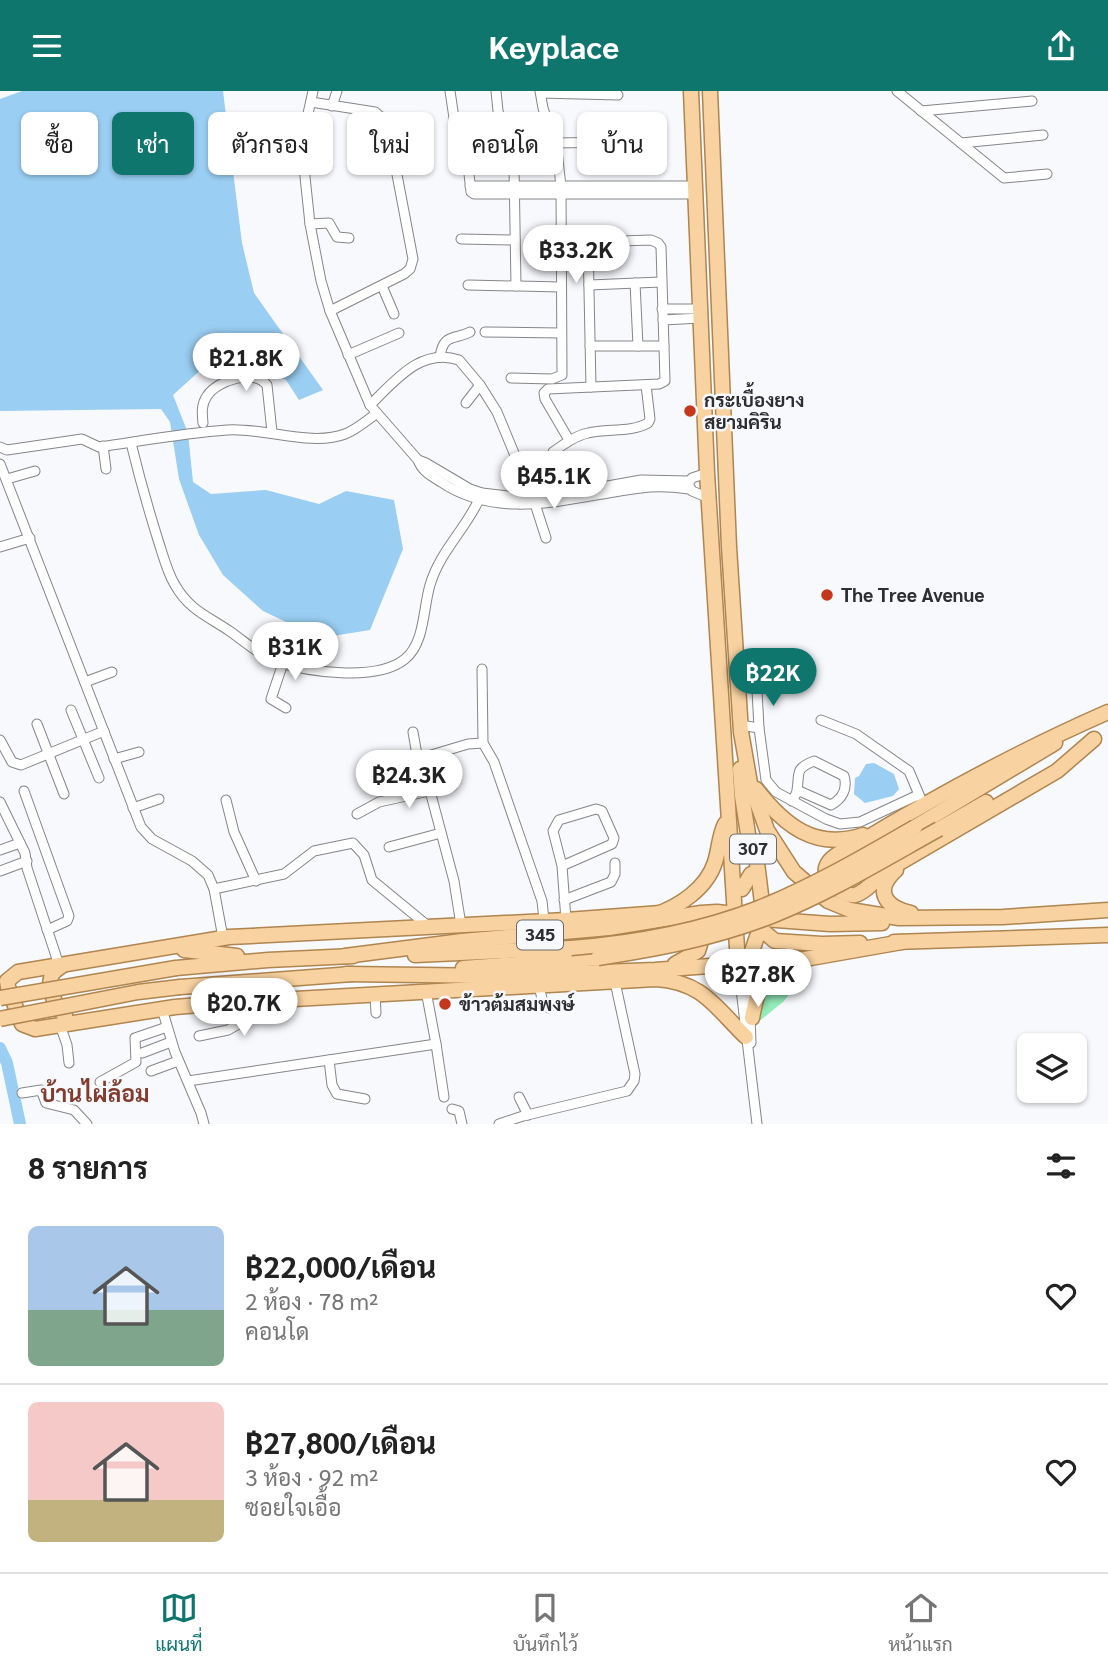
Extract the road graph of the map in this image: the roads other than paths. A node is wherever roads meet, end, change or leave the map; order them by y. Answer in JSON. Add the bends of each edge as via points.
{"nodes":[{"id":1,"x":313,"y":91,"type":"edge"},
{"id":2,"x":337,"y":91,"type":"edge"},
{"id":3,"x":496,"y":91,"type":"edge"},
{"id":4,"x":691,"y":91,"type":"edge"},
{"id":5,"x":710,"y":91,"type":"edge"},
{"id":6,"x":897,"y":91,"type":"edge"},
{"id":7,"x":540,"y":92,"type":"edge"},
{"id":8,"x":449,"y":94,"type":"edge"},
{"id":9,"x":618,"y":95,"type":"dead end"},
{"id":10,"x":1032,"y":101,"type":"dead end"},
{"id":11,"x":311,"y":102,"type":"junction"},
{"id":12,"x":332,"y":106,"type":"junction"},
{"id":13,"x":921,"y":111,"type":"junction"},
{"id":14,"x":309,"y":112,"type":"edge"},
{"id":15,"x":545,"y":112,"type":"edge"},
{"id":16,"x":1043,"y":135,"type":"dead end"},
{"id":17,"x":961,"y":143,"type":"junction"},
{"id":18,"x":1047,"y":174,"type":"dead end"},
{"id":19,"x":305,"y":175,"type":"edge"},
{"id":20,"x":559,"y":175,"type":"edge"},
{"id":21,"x":515,"y":190,"type":"junction"},
{"id":22,"x":561,"y":190,"type":"junction"},
{"id":23,"x":695,"y":190,"type":"junction"},
{"id":24,"x":310,"y":224,"type":"junction"},
{"id":25,"x":349,"y":238,"type":"dead end"},
{"id":26,"x":461,"y":239,"type":"dead end"},
{"id":27,"x":515,"y":240,"type":"junction"},
{"id":28,"x":588,"y":242,"type":"junction"},
{"id":29,"x":561,"y":243,"type":"junction"},
{"id":30,"x":662,"y":282,"type":"junction"},
{"id":31,"x":635,"y":283,"type":"junction"},
{"id":32,"x":468,"y":285,"type":"dead end"},
{"id":33,"x":589,"y":285,"type":"junction"},
{"id":34,"x":382,"y":286,"type":"junction"},
{"id":35,"x":516,"y":286,"type":"junction"},
{"id":36,"x":561,"y":287,"type":"junction"},
{"id":37,"x":662,"y":309,"type":"junction"},
{"id":38,"x":330,"y":311,"type":"junction"},
{"id":39,"x":701,"y":313,"type":"junction"},
{"id":40,"x":394,"y":314,"type":"dead end"},
{"id":41,"x":663,"y":320,"type":"junction"},
{"id":42,"x":470,"y":332,"type":"dead end"},
{"id":43,"x":485,"y":332,"type":"dead end"},
{"id":44,"x":399,"y":333,"type":"dead end"},
{"id":45,"x":561,"y":333,"type":"junction"},
{"id":46,"x":590,"y":346,"type":"junction"},
{"id":47,"x":638,"y":346,"type":"junction"},
{"id":48,"x":664,"y":346,"type":"junction"},
{"id":49,"x":348,"y":355,"type":"junction"},
{"id":50,"x":440,"y":356,"type":"junction"},
{"id":51,"x":511,"y":378,"type":"dead end"},
{"id":52,"x":480,"y":385,"type":"junction"},
{"id":53,"x":646,"y":385,"type":"junction"},
{"id":54,"x":591,"y":387,"type":"junction"},
{"id":55,"x":466,"y":403,"type":"dead end"},
{"id":56,"x":370,"y":405,"type":"junction"},
{"id":57,"x":376,"y":414,"type":"junction"},
{"id":58,"x":203,"y":423,"type":"dead end"},
{"id":59,"x":272,"y":432,"type":"junction"},
{"id":60,"x":569,"y":440,"type":"junction"},
{"id":61,"x":131,"y":443,"type":"junction"},
{"id":62,"x":103,"y":446,"type":"junction"},
{"id":63,"x":0,"y":447,"type":"edge"},
{"id":64,"x":553,"y":452,"type":"dead end"},
{"id":65,"x":0,"y":464,"type":"edge"},
{"id":66,"x":106,"y":469,"type":"dead end"},
{"id":67,"x":36,"y":471,"type":"dead end"},
{"id":68,"x":707,"y":473,"type":"junction"},
{"id":69,"x":7,"y":479,"type":"junction"},
{"id":70,"x":689,"y":485,"type":"junction"},
{"id":71,"x":481,"y":497,"type":"junction"},
{"id":72,"x":709,"y":498,"type":"junction"},
{"id":73,"x":534,"y":500,"type":"junction"},
{"id":74,"x":30,"y":538,"type":"junction"},
{"id":75,"x":546,"y":538,"type":"dead end"},
{"id":76,"x":0,"y":547,"type":"edge"},
{"id":77,"x":282,"y":663,"type":"junction"},
{"id":78,"x":482,"y":669,"type":"dead end"},
{"id":79,"x":112,"y":672,"type":"dead end"},
{"id":80,"x":85,"y":683,"type":"junction"},
{"id":81,"x":757,"y":690,"type":"dead end"},
{"id":82,"x":286,"y":708,"type":"dead end"},
{"id":83,"x":71,"y":710,"type":"dead end"},
{"id":84,"x":1108,"y":712,"type":"edge"},
{"id":85,"x":821,"y":720,"type":"dead end"},
{"id":86,"x":37,"y":724,"type":"dead end"},
{"id":87,"x":760,"y":728,"type":"junction"},
{"id":88,"x":741,"y":729,"type":"junction"},
{"id":89,"x":1108,"y":730,"type":"edge"},
{"id":90,"x":104,"y":731,"type":"junction"},
{"id":91,"x":413,"y":732,"type":"dead end"},
{"id":92,"x":1094,"y":739,"type":"junction"},
{"id":93,"x":0,"y":740,"type":"edge"},
{"id":94,"x":83,"y":740,"type":"junction"},
{"id":95,"x":483,"y":743,"type":"junction"},
{"id":96,"x":139,"y":752,"type":"dead end"},
{"id":97,"x":48,"y":754,"type":"junction"},
{"id":98,"x":114,"y":759,"type":"junction"},
{"id":99,"x":99,"y":778,"type":"dead end"},
{"id":100,"x":750,"y":783,"type":"junction"},
{"id":101,"x":452,"y":786,"type":"dead end"},
{"id":102,"x":797,"y":790,"type":"junction"},
{"id":103,"x":24,"y":791,"type":"dead end"},
{"id":104,"x":430,"y":791,"type":"junction"},
{"id":105,"x":64,"y":794,"type":"dead end"},
{"id":106,"x":159,"y":799,"type":"dead end"},
{"id":107,"x":922,"y":799,"type":"junction"},
{"id":108,"x":226,"y":800,"type":"dead end"},
{"id":109,"x":792,"y":801,"type":"junction"},
{"id":110,"x":0,"y":803,"type":"edge"},
{"id":111,"x":831,"y":805,"type":"junction"},
{"id":112,"x":133,"y":808,"type":"junction"},
{"id":113,"x":357,"y":814,"type":"dead end"},
{"id":114,"x":729,"y":817,"type":"junction"},
{"id":115,"x":826,"y":819,"type":"junction"},
{"id":116,"x":877,"y":831,"type":"junction"},
{"id":117,"x":441,"y":833,"type":"junction"},
{"id":118,"x":749,"y":840,"type":"junction"},
{"id":119,"x":20,"y":843,"type":"junction"},
{"id":120,"x":389,"y":846,"type":"dead end"},
{"id":121,"x":0,"y":850,"type":"edge"},
{"id":122,"x":27,"y":861,"type":"junction"},
{"id":123,"x":615,"y":863,"type":"dead end"},
{"id":124,"x":902,"y":864,"type":"junction"},
{"id":125,"x":562,"y":866,"type":"junction"},
{"id":126,"x":0,"y":871,"type":"edge"},
{"id":127,"x":751,"y":874,"type":"junction"},
{"id":128,"x":256,"y":881,"type":"junction"},
{"id":129,"x":733,"y":881,"type":"junction"},
{"id":130,"x":214,"y":889,"type":"junction"},
{"id":131,"x":564,"y":900,"type":"junction"},
{"id":132,"x":1108,"y":910,"type":"edge"},
{"id":133,"x":661,"y":913,"type":"junction"},
{"id":134,"x":683,"y":916,"type":"junction"},
{"id":135,"x":750,"y":918,"type":"junction"},
{"id":136,"x":940,"y":918,"type":"junction"},
{"id":137,"x":544,"y":920,"type":"junction"},
{"id":138,"x":566,"y":920,"type":"junction"},
{"id":139,"x":872,"y":923,"type":"junction"},
{"id":140,"x":461,"y":925,"type":"junction"},
{"id":141,"x":428,"y":926,"type":"junction"},
{"id":142,"x":609,"y":928,"type":"junction"},
{"id":143,"x":47,"y":930,"type":"junction"},
{"id":144,"x":223,"y":932,"type":"junction"},
{"id":145,"x":1108,"y":935,"type":"edge"},
{"id":146,"x":884,"y":942,"type":"junction"},
{"id":147,"x":902,"y":942,"type":"junction"},
{"id":148,"x":165,"y":949,"type":"junction"},
{"id":149,"x":345,"y":956,"type":"junction"},
{"id":150,"x":741,"y":957,"type":"junction"},
{"id":151,"x":805,"y":958,"type":"junction"},
{"id":152,"x":268,"y":960,"type":"junction"},
{"id":153,"x":61,"y":964,"type":"junction"},
{"id":154,"x":659,"y":970,"type":"junction"},
{"id":155,"x":346,"y":974,"type":"junction"},
{"id":156,"x":279,"y":979,"type":"junction"},
{"id":157,"x":639,"y":980,"type":"junction"},
{"id":158,"x":534,"y":981,"type":"junction"},
{"id":159,"x":615,"y":982,"type":"junction"},
{"id":160,"x":426,"y":991,"type":"junction"},
{"id":161,"x":375,"y":993,"type":"junction"},
{"id":162,"x":0,"y":997,"type":"edge"},
{"id":163,"x":243,"y":1002,"type":"junction"},
{"id":164,"x":169,"y":1008,"type":"junction"},
{"id":165,"x":549,"y":1008,"type":"dead end"},
{"id":166,"x":376,"y":1013,"type":"dead end"},
{"id":167,"x":752,"y":1018,"type":"junction"},
{"id":168,"x":0,"y":1019,"type":"edge"},
{"id":169,"x":86,"y":1021,"type":"junction"},
{"id":170,"x":60,"y":1025,"type":"junction"},
{"id":171,"x":167,"y":1027,"type":"junction"},
{"id":172,"x":199,"y":1036,"type":"dead end"},
{"id":173,"x":746,"y":1037,"type":"junction"},
{"id":174,"x":172,"y":1042,"type":"junction"},
{"id":175,"x":436,"y":1044,"type":"junction"},
{"id":176,"x":142,"y":1053,"type":"dead end"},
{"id":177,"x":750,"y":1058,"type":"junction"},
{"id":178,"x":178,"y":1061,"type":"junction"},
{"id":179,"x":329,"y":1061,"type":"junction"},
{"id":180,"x":69,"y":1063,"type":"dead end"},
{"id":181,"x":151,"y":1071,"type":"dead end"},
{"id":182,"x":188,"y":1081,"type":"junction"},
{"id":183,"x":100,"y":1083,"type":"dead end"},
{"id":184,"x":22,"y":1093,"type":"dead end"},
{"id":185,"x":444,"y":1097,"type":"dead end"},
{"id":186,"x":519,"y":1097,"type":"dead end"},
{"id":187,"x":365,"y":1098,"type":"dead end"},
{"id":188,"x":452,"y":1109,"type":"dead end"},
{"id":189,"x":528,"y":1115,"type":"junction"},
{"id":190,"x":87,"y":1124,"type":"edge"},
{"id":191,"x":204,"y":1124,"type":"edge"},
{"id":192,"x":462,"y":1124,"type":"edge"},
{"id":193,"x":499,"y":1124,"type":"edge"},
{"id":194,"x":757,"y":1124,"type":"edge"}],
"edges":[{"from":1,"to":11,"type":"street"},
{"from":2,"to":12,"type":"street"},
{"from":3,"to":21,"type":"street"},
{"from":4,"to":23,"type":"main road","number":"307"},
{"from":5,"to":88,"type":"main road","number":"307"},
{"from":6,"to":13,"type":"street"},
{"from":7,"to":9,"type":"street"},
{"from":7,"to":15,"type":"street"},
{"from":8,"to":21,"type":"street","via":[[470,189],[474,194]]},
{"from":10,"to":13,"type":"street"},
{"from":11,"to":12,"type":"street"},
{"from":11,"to":14,"type":"street"},
{"from":12,"to":34,"type":"street","via":[[375,113],[387,122],[413,259],[410,269]]},
{"from":13,"to":17,"type":"street"},
{"from":16,"to":17,"type":"street"},
{"from":17,"to":18,"type":"street","via":[[1004,178]]},
{"from":19,"to":24,"type":"street"},
{"from":20,"to":22,"type":"street"},
{"from":21,"to":22,"type":"street"},
{"from":21,"to":27,"type":"street"},
{"from":22,"to":23,"type":"street"},
{"from":22,"to":29,"type":"street"},
{"from":23,"to":39,"type":"main road","number":"307"},
{"from":24,"to":25,"type":"street","via":[[329,223],[337,237]]},
{"from":24,"to":38,"type":"street"},
{"from":26,"to":27,"type":"street"},
{"from":27,"to":35,"type":"street"},
{"from":28,"to":29,"type":"street"},
{"from":28,"to":30,"type":"street","via":[[655,241],[661,247]]},
{"from":28,"to":33,"type":"street"},
{"from":29,"to":36,"type":"street"},
{"from":30,"to":31,"type":"street"},
{"from":30,"to":37,"type":"street"},
{"from":31,"to":33,"type":"street"},
{"from":31,"to":47,"type":"street"},
{"from":32,"to":35,"type":"street"},
{"from":33,"to":46,"type":"street"},
{"from":34,"to":38,"type":"street"},
{"from":34,"to":40,"type":"street"},
{"from":35,"to":36,"type":"street"},
{"from":36,"to":45,"type":"street"},
{"from":37,"to":39,"type":"street"},
{"from":37,"to":41,"type":"street"},
{"from":38,"to":49,"type":"street"},
{"from":39,"to":41,"type":"street"},
{"from":39,"to":68,"type":"main road","number":"307"},
{"from":41,"to":48,"type":"street"},
{"from":42,"to":50,"type":"street","via":[[449,339]]},
{"from":43,"to":45,"type":"street"},
{"from":44,"to":49,"type":"street"},
{"from":45,"to":51,"type":"street","via":[[559,378]]},
{"from":46,"to":47,"type":"street"},
{"from":46,"to":54,"type":"street"},
{"from":47,"to":48,"type":"street"},
{"from":48,"to":53,"type":"street","via":[[665,381]]},
{"from":49,"to":56,"type":"street"},
{"from":50,"to":52,"type":"street","via":[[459,360]]},
{"from":50,"to":56,"type":"street","via":[[415,365]]},
{"from":52,"to":55,"type":"street"},
{"from":52,"to":73,"type":"street","via":[[497,412]]},
{"from":53,"to":54,"type":"street"},
{"from":53,"to":60,"type":"street","via":[[648,423]]},
{"from":54,"to":60,"type":"street","via":[[544,393]]},
{"from":56,"to":57,"type":"street"},
{"from":57,"to":59,"type":"street","via":[[345,434],[328,438]]},
{"from":57,"to":71,"type":"street","via":[[418,460]]},
{"from":58,"to":59,"type":"street","via":[[202,408],[214,388],[254,378],[267,385]]},
{"from":59,"to":61,"type":"street","via":[[229,430]]},
{"from":60,"to":64,"type":"street"},
{"from":61,"to":62,"type":"street"},
{"from":61,"to":77,"type":"street","via":[[175,586],[201,615]]},
{"from":62,"to":63,"type":"street","via":[[82,439],[8,450]]},
{"from":62,"to":66,"type":"street"},
{"from":65,"to":69,"type":"street"},
{"from":67,"to":69,"type":"street"},
{"from":68,"to":70,"type":"street","via":[[699,474]]},
{"from":68,"to":72,"type":"main road","number":"307"},
{"from":69,"to":74,"type":"street"},
{"from":70,"to":72,"type":"street"},
{"from":70,"to":73,"type":"street","via":[[641,480]]},
{"from":71,"to":73,"type":"street"},
{"from":71,"to":77,"type":"street","via":[[436,568],[416,644],[403,661],[373,670],[332,672]]},
{"from":72,"to":114,"type":"main road","number":"307"},
{"from":73,"to":75,"type":"street"},
{"from":74,"to":76,"type":"street"},
{"from":74,"to":80,"type":"street"},
{"from":77,"to":82,"type":"street","via":[[271,699]]},
{"from":78,"to":95,"type":"street"},
{"from":79,"to":80,"type":"street"},
{"from":80,"to":90,"type":"street"},
{"from":81,"to":87,"type":"street"},
{"from":83,"to":94,"type":"street"},
{"from":84,"to":107,"type":"main road"},
{"from":84,"to":149,"type":"main road","number":"345","bridge":true,"via":[[915,827],[811,884],[736,916],[626,941],[571,948]]},
{"from":85,"to":107,"type":"street","via":[[856,734],[909,771]]},
{"from":86,"to":97,"type":"street"},
{"from":87,"to":88,"type":"street"},
{"from":87,"to":109,"type":"street","via":[[766,780]]},
{"from":88,"to":100,"type":"main road"},
{"from":88,"to":118,"type":"main road","number":"307","via":[[738,752]]},
{"from":89,"to":92,"type":"main road","number":"345"},
{"from":90,"to":94,"type":"street"},
{"from":90,"to":98,"type":"street"},
{"from":91,"to":95,"type":"street","via":[[421,758]]},
{"from":92,"to":124,"type":"main road","via":[[1058,771]]},
{"from":92,"to":155,"type":"main road","number":"345","bridge":true,"via":[[821,894],[719,934],[598,958]]},
{"from":93,"to":97,"type":"street","via":[[15,764]]},
{"from":94,"to":97,"type":"street"},
{"from":94,"to":99,"type":"street"},
{"from":95,"to":137,"type":"street","via":[[494,762],[542,901]]},
{"from":96,"to":98,"type":"street"},
{"from":97,"to":105,"type":"street"},
{"from":98,"to":112,"type":"street"},
{"from":100,"to":116,"type":"main road","via":[[799,831],[822,839]]},
{"from":100,"to":136,"type":"main road","via":[[780,854],[821,896],[850,910],[883,917]]},
{"from":101,"to":104,"type":"street"},
{"from":102,"to":109,"type":"street"},
{"from":102,"to":111,"type":"street"},
{"from":102,"to":111,"type":"street","via":[[798,773],[814,761],[844,776],[844,792]]},
{"from":103,"to":143,"type":"street","via":[[69,916]]},
{"from":104,"to":113,"type":"street","via":[[379,802]]},
{"from":104,"to":117,"type":"street"},
{"from":106,"to":112,"type":"street"},
{"from":107,"to":115,"type":"street","via":[[860,822],[840,824]]},
{"from":107,"to":116,"type":"main road"},
{"from":108,"to":128,"type":"street","via":[[234,832]]},
{"from":109,"to":115,"type":"street"},
{"from":110,"to":119,"type":"street"},
{"from":111,"to":115,"type":"street"},
{"from":112,"to":130,"type":"street","via":[[145,833],[204,870]]},
{"from":114,"to":129,"type":"main road","number":"307"},
{"from":114,"to":133,"type":"main road","via":[[710,874],[690,897]]},
{"from":116,"to":124,"type":"main road","via":[[835,856],[827,864],[827,880],[853,895]]},
{"from":117,"to":120,"type":"street"},
{"from":117,"to":140,"type":"street"},
{"from":118,"to":127,"type":"main road"},
{"from":118,"to":135,"type":"main road","number":"307","via":[[756,855]]},
{"from":119,"to":121,"type":"street"},
{"from":119,"to":122,"type":"street"},
{"from":122,"to":126,"type":"street"},
{"from":122,"to":143,"type":"street"},
{"from":123,"to":131,"type":"street","via":[[611,882]]},
{"from":124,"to":136,"type":"main road","via":[[884,888],[889,904],[899,911]]},
{"from":125,"to":125,"type":"street","via":[[555,825],[559,820],[602,811],[614,838],[612,845]]},
{"from":125,"to":131,"type":"street"},
{"from":127,"to":129,"type":"main road","via":[[742,889]]},
{"from":127,"to":135,"type":"main road"},
{"from":128,"to":130,"type":"street"},
{"from":128,"to":141,"type":"street","via":[[284,874],[314,851],[354,843],[373,880]]},
{"from":129,"to":135,"type":"main road","number":"307"},
{"from":130,"to":144,"type":"street"},
{"from":131,"to":138,"type":"street"},
{"from":132,"to":136,"type":"main road"},
{"from":133,"to":138,"type":"main road"},
{"from":133,"to":142,"type":"main road"},
{"from":134,"to":135,"type":"main road","number":"345","via":[[717,912]]},
{"from":134,"to":142,"type":"main road","number":"345"},
{"from":134,"to":150,"type":"main road","via":[[714,925]]},
{"from":134,"to":154,"type":"main road","via":[[699,927],[698,951]]},
{"from":135,"to":139,"type":"main road","via":[[769,926]]},
{"from":135,"to":146,"type":"main road","via":[[769,937],[782,942]]},
{"from":135,"to":150,"type":"main road","number":"307"},
{"from":135,"to":150,"type":"main road"},
{"from":135,"to":150,"type":"main road","number":"307"},
{"from":136,"to":139,"type":"main road"},
{"from":137,"to":138,"type":"main road"},
{"from":137,"to":140,"type":"main road"},
{"from":139,"to":146,"type":"main road","via":[[870,933]]},
{"from":140,"to":141,"type":"main road"},
{"from":141,"to":144,"type":"main road"},
{"from":142,"to":149,"type":"main road","number":"345","via":[[462,940]]},
{"from":143,"to":153,"type":"street"},
{"from":144,"to":148,"type":"main road"},
{"from":145,"to":147,"type":"main road"},
{"from":146,"to":147,"type":"main road"},
{"from":147,"to":151,"type":"main road"},
{"from":148,"to":152,"type":"main road"},
{"from":148,"to":153,"type":"main road"},
{"from":149,"to":152,"type":"main road","number":"345"},
{"from":150,"to":151,"type":"main road"},
{"from":150,"to":154,"type":"main road","number":"345"},
{"from":150,"to":167,"type":"street"},
{"from":150,"to":173,"type":"street"},
{"from":151,"to":167,"type":"main road","via":[[764,978]]},
{"from":152,"to":162,"type":"main road","number":"345","bridge":true,"via":[[176,968]]},
{"from":153,"to":169,"type":"main road","via":[[50,982],[58,1009]]},
{"from":153,"to":170,"type":"main road","via":[[18,972],[7,981],[22,1024],[35,1029]]},
{"from":154,"to":157,"type":"main road"},
{"from":154,"to":158,"type":"main road","number":"345"},
{"from":155,"to":156,"type":"main road","number":"345"},
{"from":155,"to":158,"type":"main road","number":"345"},
{"from":156,"to":164,"type":"main road"},
{"from":156,"to":168,"type":"main road","number":"345","bridge":true,"via":[[138,992]]},
{"from":157,"to":159,"type":"main road"},
{"from":157,"to":173,"type":"main road","via":[[690,985]]},
{"from":158,"to":159,"type":"main road"},
{"from":158,"to":160,"type":"main road"},
{"from":158,"to":165,"type":"street"},
{"from":159,"to":189,"type":"street","via":[[635,1074],[631,1087]]},
{"from":160,"to":161,"type":"main road"},
{"from":160,"to":175,"type":"street"},
{"from":161,"to":163,"type":"main road"},
{"from":161,"to":166,"type":"street"},
{"from":163,"to":164,"type":"main road"},
{"from":163,"to":172,"type":"street","via":[[242,1022]]},
{"from":164,"to":169,"type":"main road"},
{"from":164,"to":171,"type":"street"},
{"from":167,"to":177,"type":"street"},
{"from":169,"to":170,"type":"main road"},
{"from":170,"to":180,"type":"street"},
{"from":171,"to":174,"type":"street"},
{"from":171,"to":183,"type":"street","via":[[135,1038],[136,1062]]},
{"from":173,"to":177,"type":"street"},
{"from":174,"to":176,"type":"street"},
{"from":174,"to":178,"type":"street"},
{"from":175,"to":179,"type":"street"},
{"from":175,"to":185,"type":"street"},
{"from":177,"to":194,"type":"street"},
{"from":178,"to":181,"type":"street"},
{"from":178,"to":182,"type":"street"},
{"from":179,"to":182,"type":"street"},
{"from":179,"to":187,"type":"street","via":[[337,1094]]},
{"from":182,"to":191,"type":"street"},
{"from":184,"to":190,"type":"street","via":[[41,1090],[47,1103],[74,1110]]},
{"from":186,"to":189,"type":"street"},
{"from":188,"to":192,"type":"street","via":[[458,1111]]},
{"from":189,"to":193,"type":"street"}]}
